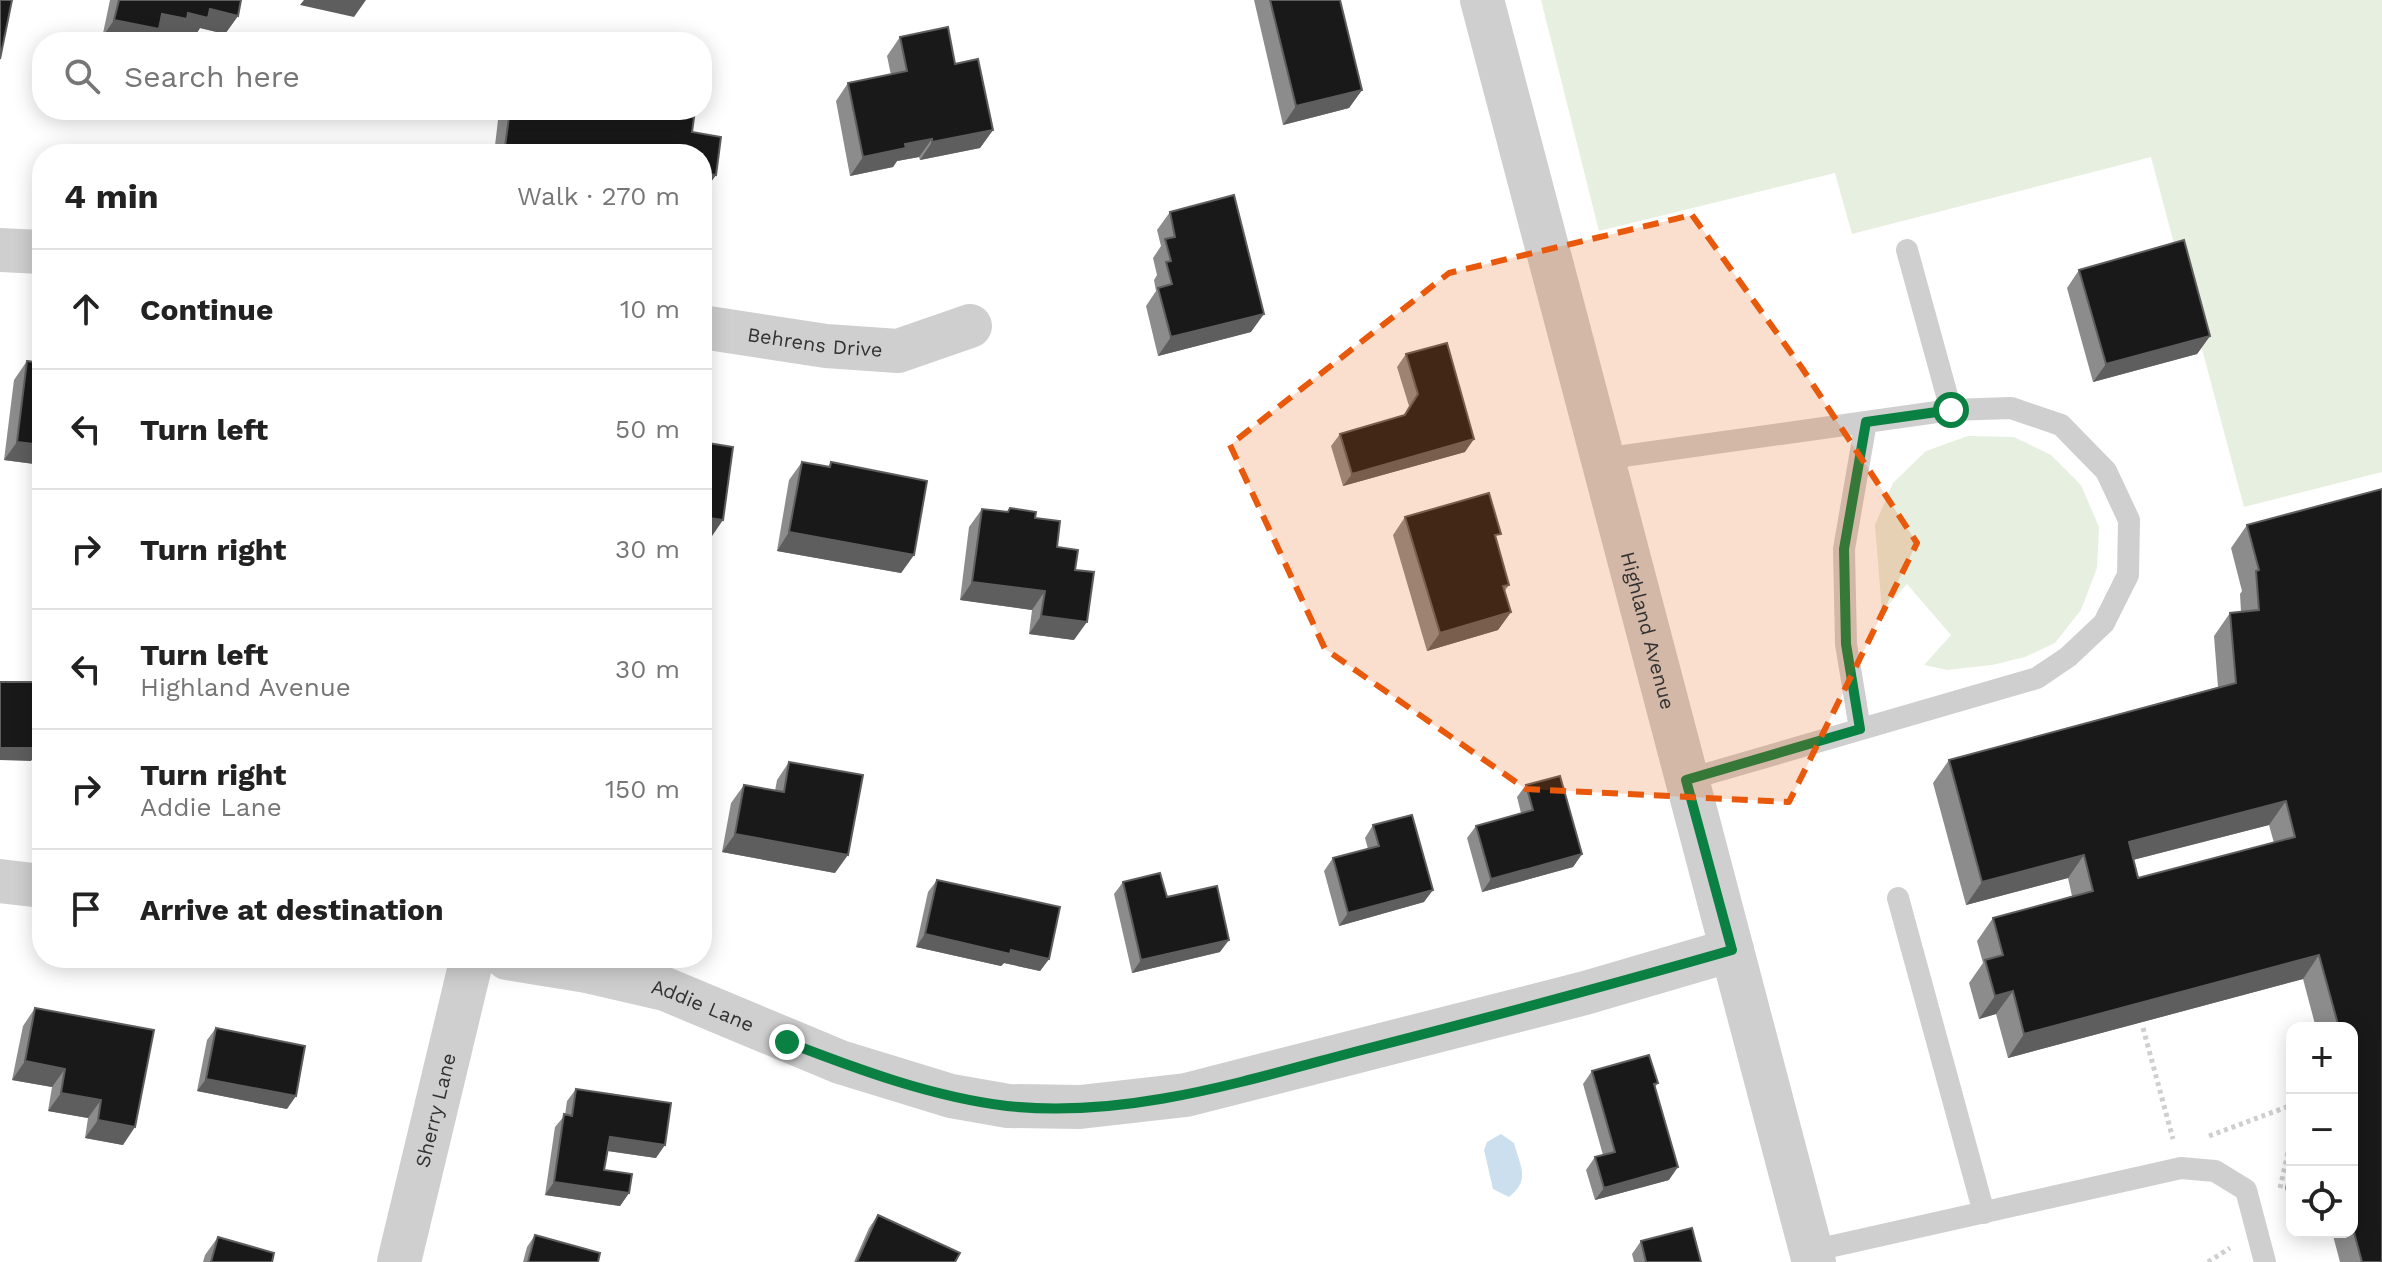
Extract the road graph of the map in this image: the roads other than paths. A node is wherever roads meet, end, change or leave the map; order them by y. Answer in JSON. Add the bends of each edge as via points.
{"nodes":[{"id":1,"x":1482,"y":0,"type":"edge"},
{"id":2,"x":0,"y":250,"type":"edge"},
{"id":3,"x":1907,"y":250,"type":"dead end"},
{"id":4,"x":32,"y":252,"type":"edge"},
{"id":5,"x":970,"y":326,"type":"dead end"},
{"id":6,"x":712,"y":329,"type":"edge"},
{"id":7,"x":1951,"y":410,"type":"junction"},
{"id":8,"x":1866,"y":422,"type":"junction"},
{"id":9,"x":1602,"y":459,"type":"junction"},
{"id":10,"x":1860,"y":729,"type":"junction"},
{"id":11,"x":1686,"y":780,"type":"junction"},
{"id":12,"x":0,"y":881,"type":"edge"},
{"id":13,"x":32,"y":885,"type":"edge"},
{"id":14,"x":1898,"y":898,"type":"dead end"},
{"id":15,"x":1732,"y":950,"type":"junction"},
{"id":16,"x":470,"y":968,"type":"edge"},
{"id":17,"x":569,"y":968,"type":"edge"},
{"id":18,"x":1984,"y":1213,"type":"junction"},
{"id":19,"x":1812,"y":1256,"type":"edge"},
{"id":20,"x":399,"y":1262,"type":"edge"},
{"id":21,"x":2265,"y":1262,"type":"edge"}],
"edges":[{"from":1,"to":9,"type":"street","name":"Highland Avenue"},
{"from":2,"to":4,"type":"street"},
{"from":3,"to":7,"type":"lane"},
{"from":5,"to":6,"type":"street","name":"Behrens Drive","via":[[898,351]]},
{"from":7,"to":8,"type":"lane"},
{"from":7,"to":10,"type":"lane","via":[[2011,408],[2061,425],[2106,471],[2129,520],[2128,575],[2104,623],[2037,678]]},
{"from":8,"to":9,"type":"lane"},
{"from":8,"to":10,"type":"lane","via":[[1844,549],[1846,644]]},
{"from":9,"to":11,"type":"street","name":"Highland Avenue"},
{"from":10,"to":11,"type":"lane"},
{"from":11,"to":15,"type":"street","name":"Highland Avenue"},
{"from":12,"to":13,"type":"street"},
{"from":14,"to":18,"type":"lane"},
{"from":15,"to":17,"type":"street","name":"Addie Lane","via":[[1186,1095],[1080,1107],[1008,1106],[951,1096],[840,1062],[665,989]]},
{"from":15,"to":19,"type":"street","name":"Highland Avenue"},
{"from":16,"to":20,"type":"street","name":"Sherry Lane"},
{"from":18,"to":19,"type":"lane"},
{"from":18,"to":21,"type":"lane","via":[[2181,1168],[2215,1171],[2246,1190]]}]}
